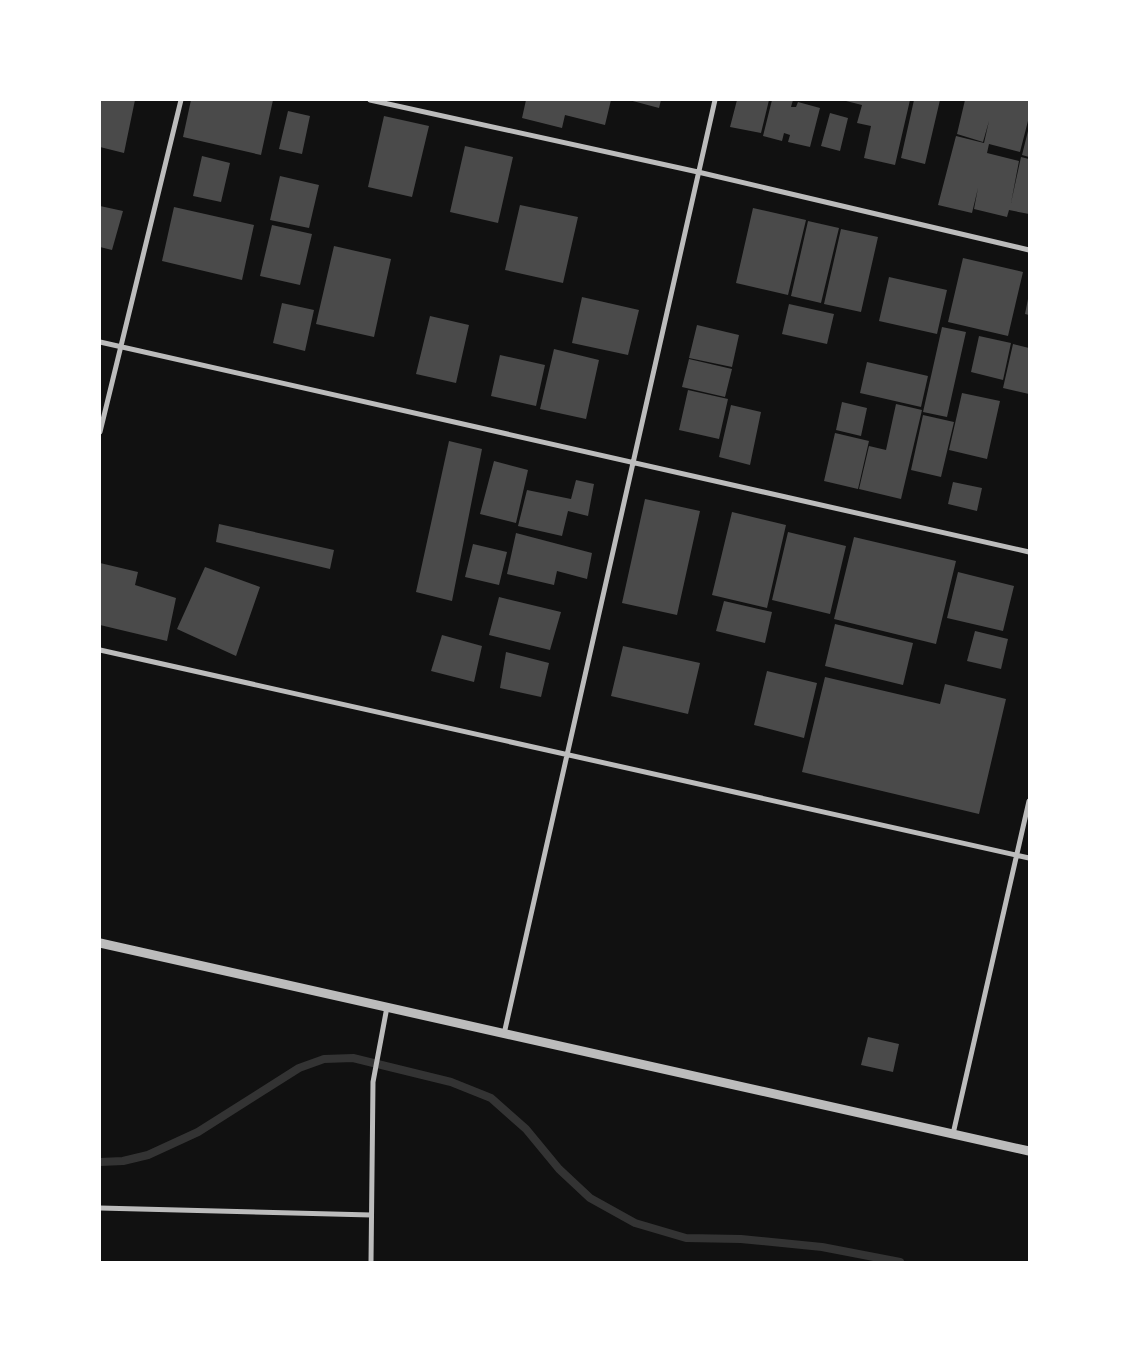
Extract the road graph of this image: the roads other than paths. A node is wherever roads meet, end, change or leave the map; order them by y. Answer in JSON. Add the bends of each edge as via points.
{"nodes":[{"id":1,"x":181,"y":100,"type":"edge"},
{"id":2,"x":370,"y":100,"type":"edge"},
{"id":3,"x":715,"y":100,"type":"edge"},
{"id":4,"x":698,"y":172,"type":"junction"},
{"id":5,"x":1029,"y":250,"type":"edge"},
{"id":6,"x":100,"y":342,"type":"edge"},
{"id":7,"x":121,"y":347,"type":"junction"},
{"id":8,"x":100,"y":432,"type":"edge"},
{"id":9,"x":633,"y":463,"type":"junction"},
{"id":10,"x":1029,"y":552,"type":"edge"},
{"id":11,"x":100,"y":650,"type":"edge"},
{"id":12,"x":567,"y":753,"type":"junction"},
{"id":13,"x":1029,"y":801,"type":"edge"},
{"id":14,"x":1017,"y":855,"type":"junction"},
{"id":15,"x":1029,"y":858,"type":"edge"},
{"id":16,"x":100,"y":943,"type":"edge"},
{"id":17,"x":387,"y":1008,"type":"junction"},
{"id":18,"x":504,"y":1034,"type":"junction"},
{"id":19,"x":953,"y":1134,"type":"junction"},
{"id":20,"x":1029,"y":1151,"type":"edge"},
{"id":21,"x":100,"y":1208,"type":"edge"},
{"id":22,"x":371,"y":1215,"type":"junction"},
{"id":23,"x":371,"y":1262,"type":"edge"}],
"edges":[{"from":1,"to":7,"type":"street"},
{"from":2,"to":4,"type":"street"},
{"from":3,"to":4,"type":"street"},
{"from":4,"to":5,"type":"street"},
{"from":4,"to":9,"type":"street"},
{"from":6,"to":7,"type":"street"},
{"from":7,"to":8,"type":"street"},
{"from":7,"to":9,"type":"street"},
{"from":9,"to":10,"type":"street"},
{"from":9,"to":12,"type":"street"},
{"from":11,"to":12,"type":"street"},
{"from":12,"to":14,"type":"street"},
{"from":12,"to":18,"type":"street"},
{"from":13,"to":14,"type":"street"},
{"from":14,"to":15,"type":"street"},
{"from":14,"to":19,"type":"street"},
{"from":16,"to":17,"type":"street"},
{"from":17,"to":18,"type":"street"},
{"from":17,"to":22,"type":"street","via":[[373,1082]]},
{"from":18,"to":19,"type":"street"},
{"from":19,"to":20,"type":"street"},
{"from":21,"to":22,"type":"street"},
{"from":22,"to":23,"type":"street"}]}
